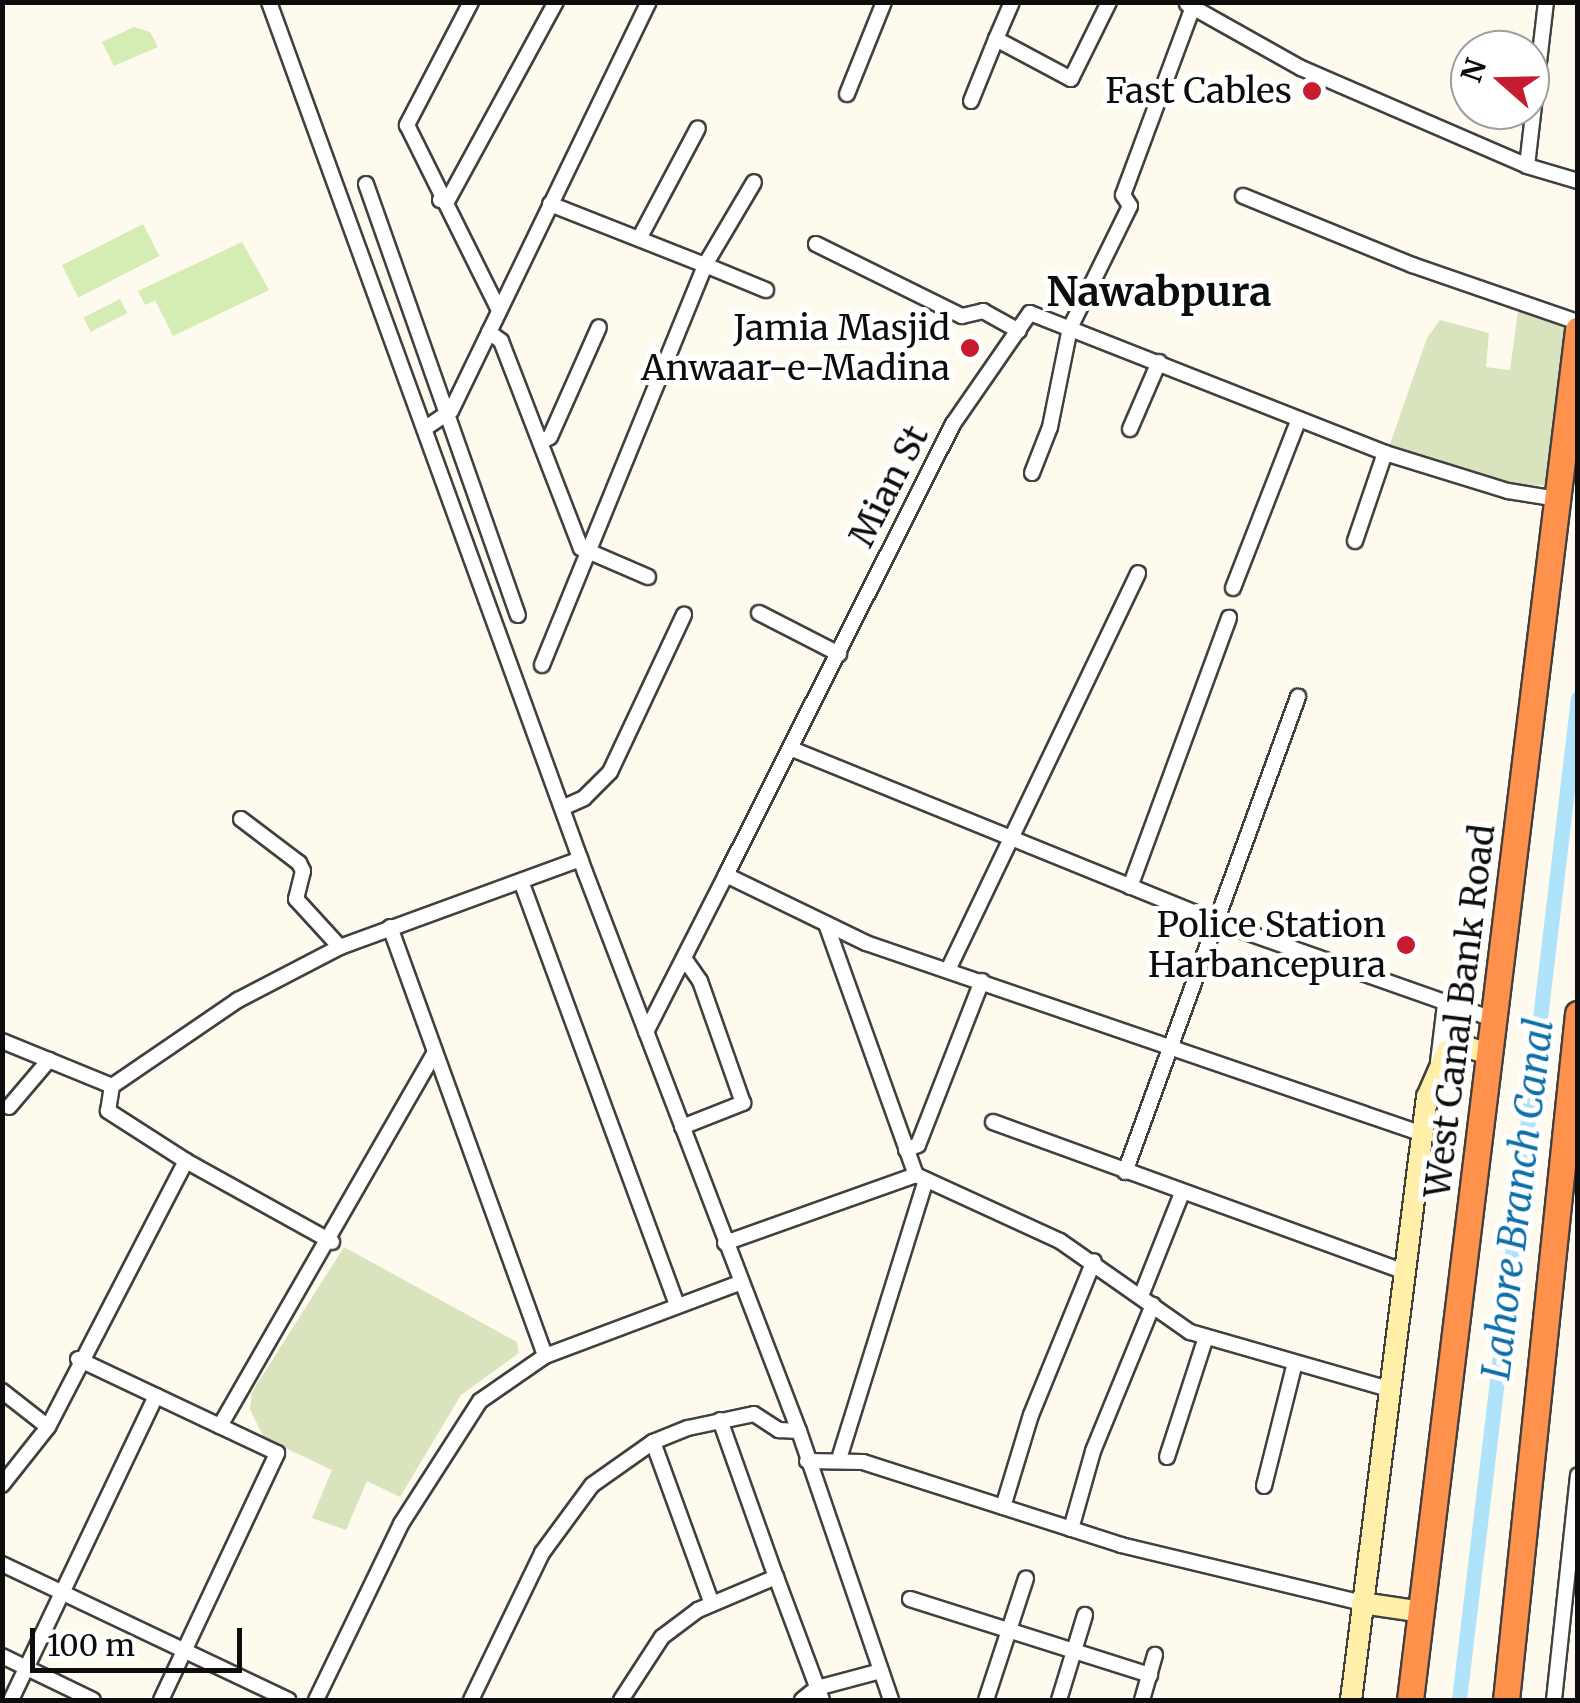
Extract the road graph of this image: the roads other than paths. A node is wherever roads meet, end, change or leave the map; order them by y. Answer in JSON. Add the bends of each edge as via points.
{"nodes":[{"id":1,"x":269,"y":2,"type":"edge"},
{"id":2,"x":471,"y":2,"type":"edge"},
{"id":3,"x":556,"y":2,"type":"edge"},
{"id":4,"x":649,"y":2,"type":"edge"},
{"id":5,"x":884,"y":2,"type":"edge"},
{"id":6,"x":1012,"y":2,"type":"edge"},
{"id":7,"x":1109,"y":2,"type":"edge"},
{"id":8,"x":1546,"y":2,"type":"edge"},
{"id":9,"x":1189,"y":5,"type":"edge"},
{"id":10,"x":996,"y":39,"type":"junction"},
{"id":11,"x":847,"y":94,"type":"dead end"},
{"id":12,"x":971,"y":100,"type":"dead end"},
{"id":13,"x":698,"y":128,"type":"dead end"},
{"id":14,"x":1527,"y":166,"type":"junction"},
{"id":15,"x":1578,"y":180,"type":"edge"},
{"id":16,"x":754,"y":182,"type":"dead end"},
{"id":17,"x":366,"y":184,"type":"dead end"},
{"id":18,"x":1244,"y":196,"type":"dead end"},
{"id":19,"x":440,"y":200,"type":"junction"},
{"id":20,"x":550,"y":204,"type":"junction"},
{"id":21,"x":640,"y":237,"type":"junction"},
{"id":22,"x":816,"y":244,"type":"dead end"},
{"id":23,"x":705,"y":265,"type":"junction"},
{"id":24,"x":766,"y":290,"type":"dead end"},
{"id":25,"x":499,"y":310,"type":"junction"},
{"id":26,"x":1578,"y":326,"type":"edge"},
{"id":27,"x":599,"y":327,"type":"dead end"},
{"id":28,"x":1070,"y":328,"type":"junction"},
{"id":29,"x":1019,"y":331,"type":"junction"},
{"id":30,"x":489,"y":332,"type":"junction"},
{"id":31,"x":1159,"y":362,"type":"junction"},
{"id":32,"x":450,"y":411,"type":"junction"},
{"id":33,"x":1298,"y":421,"type":"junction"},
{"id":34,"x":427,"y":427,"type":"junction"},
{"id":35,"x":1130,"y":429,"type":"dead end"},
{"id":36,"x":541,"y":442,"type":"junction"},
{"id":37,"x":1386,"y":453,"type":"junction"},
{"id":38,"x":1032,"y":472,"type":"dead end"},
{"id":39,"x":1558,"y":499,"type":"junction"},
{"id":40,"x":1355,"y":541,"type":"dead end"},
{"id":41,"x":591,"y":553,"type":"junction"},
{"id":42,"x":1138,"y":574,"type":"dead end"},
{"id":43,"x":648,"y":577,"type":"dead end"},
{"id":44,"x":1234,"y":588,"type":"dead end"},
{"id":45,"x":759,"y":613,"type":"dead end"},
{"id":46,"x":518,"y":615,"type":"dead end"},
{"id":47,"x":684,"y":615,"type":"dead end"},
{"id":48,"x":1229,"y":618,"type":"dead end"},
{"id":49,"x":839,"y":654,"type":"junction"},
{"id":50,"x":542,"y":666,"type":"dead end"},
{"id":51,"x":1298,"y":697,"type":"dead end"},
{"id":52,"x":792,"y":749,"type":"junction"},
{"id":53,"x":562,"y":808,"type":"junction"},
{"id":54,"x":242,"y":819,"type":"dead end"},
{"id":55,"x":1007,"y":840,"type":"junction"},
{"id":56,"x":580,"y":859,"type":"junction"},
{"id":57,"x":726,"y":874,"type":"junction"},
{"id":58,"x":521,"y":881,"type":"junction"},
{"id":59,"x":1130,"y":887,"type":"junction"},
{"id":60,"x":826,"y":924,"type":"junction"},
{"id":61,"x":1220,"y":924,"type":"junction"},
{"id":62,"x":390,"y":926,"type":"junction"},
{"id":63,"x":340,"y":947,"type":"junction"},
{"id":64,"x":684,"y":958,"type":"junction"},
{"id":65,"x":948,"y":970,"type":"junction"},
{"id":66,"x":982,"y":982,"type":"junction"},
{"id":67,"x":1445,"y":1004,"type":"junction"},
{"id":68,"x":1578,"y":1014,"type":"edge"},
{"id":69,"x":1496,"y":1020,"type":"junction"},
{"id":70,"x":646,"y":1032,"type":"junction"},
{"id":71,"x":2,"y":1040,"type":"edge"},
{"id":72,"x":1175,"y":1046,"type":"junction"},
{"id":73,"x":435,"y":1052,"type":"junction"},
{"id":74,"x":1491,"y":1054,"type":"junction"},
{"id":75,"x":1575,"y":1056,"type":"edge"},
{"id":76,"x":48,"y":1060,"type":"junction"},
{"id":77,"x":1437,"y":1068,"type":"junction"},
{"id":78,"x":112,"y":1086,"type":"junction"},
{"id":79,"x":9,"y":1107,"type":"dead end"},
{"id":80,"x":993,"y":1122,"type":"dead end"},
{"id":81,"x":682,"y":1127,"type":"junction"},
{"id":82,"x":1420,"y":1133,"type":"junction"},
{"id":83,"x":906,"y":1150,"type":"junction"},
{"id":84,"x":186,"y":1161,"type":"junction"},
{"id":85,"x":1125,"y":1172,"type":"junction"},
{"id":86,"x":921,"y":1178,"type":"junction"},
{"id":87,"x":1182,"y":1193,"type":"junction"},
{"id":88,"x":332,"y":1242,"type":"junction"},
{"id":89,"x":725,"y":1243,"type":"junction"},
{"id":90,"x":1094,"y":1261,"type":"junction"},
{"id":91,"x":1403,"y":1270,"type":"junction"},
{"id":92,"x":739,"y":1283,"type":"junction"},
{"id":93,"x":1147,"y":1300,"type":"junction"},
{"id":94,"x":677,"y":1305,"type":"junction"},
{"id":95,"x":1206,"y":1337,"type":"junction"},
{"id":96,"x":546,"y":1356,"type":"junction"},
{"id":97,"x":78,"y":1358,"type":"junction"},
{"id":98,"x":1294,"y":1362,"type":"junction"},
{"id":99,"x":1389,"y":1389,"type":"junction"},
{"id":100,"x":2,"y":1391,"type":"edge"},
{"id":101,"x":156,"y":1396,"type":"junction"},
{"id":102,"x":720,"y":1420,"type":"junction"},
{"id":103,"x":220,"y":1426,"type":"junction"},
{"id":104,"x":48,"y":1428,"type":"junction"},
{"id":105,"x":799,"y":1431,"type":"junction"},
{"id":106,"x":653,"y":1442,"type":"junction"},
{"id":107,"x":1166,"y":1457,"type":"dead end"},
{"id":108,"x":839,"y":1459,"type":"junction"},
{"id":109,"x":807,"y":1461,"type":"junction"},
{"id":110,"x":1578,"y":1475,"type":"edge"},
{"id":111,"x":2,"y":1485,"type":"edge"},
{"id":112,"x":1264,"y":1486,"type":"dead end"},
{"id":113,"x":1003,"y":1507,"type":"junction"},
{"id":114,"x":1071,"y":1529,"type":"junction"},
{"id":115,"x":2,"y":1564,"type":"edge"},
{"id":116,"x":776,"y":1577,"type":"junction"},
{"id":117,"x":1026,"y":1578,"type":"dead end"},
{"id":118,"x":62,"y":1594,"type":"junction"},
{"id":119,"x":910,"y":1598,"type":"dead end"},
{"id":120,"x":1362,"y":1603,"type":"junction"},
{"id":121,"x":712,"y":1604,"type":"junction"},
{"id":122,"x":1422,"y":1612,"type":"junction"},
{"id":123,"x":1085,"y":1615,"type":"dead end"},
{"id":124,"x":1009,"y":1631,"type":"junction"},
{"id":125,"x":185,"y":1650,"type":"junction"},
{"id":126,"x":1074,"y":1652,"type":"junction"},
{"id":127,"x":1155,"y":1655,"type":"dead end"},
{"id":128,"x":2,"y":1656,"type":"edge"},
{"id":129,"x":28,"y":1668,"type":"junction"},
{"id":130,"x":880,"y":1671,"type":"junction"},
{"id":131,"x":1150,"y":1675,"type":"junction"},
{"id":132,"x":820,"y":1694,"type":"edge"},
{"id":133,"x":11,"y":1700,"type":"edge"},
{"id":134,"x":93,"y":1700,"type":"edge"},
{"id":135,"x":161,"y":1700,"type":"edge"},
{"id":136,"x":288,"y":1700,"type":"edge"},
{"id":137,"x":316,"y":1700,"type":"edge"},
{"id":138,"x":470,"y":1700,"type":"edge"},
{"id":139,"x":621,"y":1700,"type":"edge"},
{"id":140,"x":802,"y":1700,"type":"edge"},
{"id":141,"x":892,"y":1700,"type":"edge"},
{"id":142,"x":986,"y":1700,"type":"edge"},
{"id":143,"x":1059,"y":1700,"type":"edge"},
{"id":144,"x":1142,"y":1700,"type":"edge"},
{"id":145,"x":1350,"y":1700,"type":"edge"},
{"id":146,"x":1410,"y":1700,"type":"edge"},
{"id":147,"x":1506,"y":1700,"type":"edge"},
{"id":148,"x":1554,"y":1700,"type":"edge"}],
"edges":[{"from":1,"to":34,"type":"street"},
{"from":2,"to":19,"type":"street","via":[[408,120]]},
{"from":3,"to":19,"type":"street","via":[[448,198]]},
{"from":4,"to":20,"type":"street"},
{"from":5,"to":11,"type":"street"},
{"from":6,"to":10,"type":"street"},
{"from":7,"to":10,"type":"street","via":[[1071,80]]},
{"from":8,"to":14,"type":"street"},
{"from":9,"to":14,"type":"street","via":[[1301,68]]},
{"from":9,"to":28,"type":"street","via":[[1123,195],[1130,206]]},
{"from":10,"to":12,"type":"street"},
{"from":13,"to":21,"type":"street"},
{"from":14,"to":15,"type":"street"},
{"from":16,"to":23,"type":"street"},
{"from":17,"to":32,"type":"street"},
{"from":18,"to":26,"type":"street"},
{"from":19,"to":25,"type":"street"},
{"from":20,"to":21,"type":"street"},
{"from":20,"to":25,"type":"street"},
{"from":21,"to":23,"type":"street"},
{"from":22,"to":29,"type":"street","via":[[962,316],[983,312]]},
{"from":23,"to":24,"type":"street"},
{"from":23,"to":41,"type":"street"},
{"from":25,"to":30,"type":"street"},
{"from":26,"to":39,"type":"highway","name":"West Canal Bank Road"},
{"from":27,"to":36,"type":"street","via":[[550,437]]},
{"from":28,"to":29,"type":"street","via":[[1030,314]]},
{"from":28,"to":31,"type":"street"},
{"from":28,"to":38,"type":"street","via":[[1050,428]]},
{"from":29,"to":49,"type":"street","name":"Mian St","via":[[953,424]]},
{"from":30,"to":32,"type":"street"},
{"from":30,"to":36,"type":"street","via":[[501,341]]},
{"from":31,"to":33,"type":"street"},
{"from":31,"to":35,"type":"street"},
{"from":32,"to":34,"type":"street"},
{"from":32,"to":46,"type":"street"},
{"from":33,"to":37,"type":"street"},
{"from":33,"to":44,"type":"street"},
{"from":34,"to":53,"type":"street"},
{"from":36,"to":41,"type":"street","via":[[581,548]]},
{"from":37,"to":39,"type":"street","via":[[1508,491]]},
{"from":37,"to":40,"type":"street"},
{"from":39,"to":69,"type":"highway","name":"West Canal Bank Road"},
{"from":41,"to":43,"type":"street"},
{"from":41,"to":50,"type":"street"},
{"from":42,"to":55,"type":"street"},
{"from":45,"to":49,"type":"street"},
{"from":47,"to":53,"type":"street","via":[[610,772],[584,798]]},
{"from":48,"to":59,"type":"street"},
{"from":49,"to":52,"type":"street","name":"Mian St"},
{"from":51,"to":61,"type":"street"},
{"from":52,"to":55,"type":"street"},
{"from":52,"to":57,"type":"street","name":"Mian St"},
{"from":53,"to":56,"type":"street"},
{"from":54,"to":63,"type":"street","via":[[298,864],[296,899]]},
{"from":55,"to":59,"type":"street"},
{"from":55,"to":65,"type":"street"},
{"from":56,"to":58,"type":"street"},
{"from":56,"to":70,"type":"street"},
{"from":57,"to":60,"type":"street"},
{"from":57,"to":64,"type":"street","name":"Mian St"},
{"from":58,"to":62,"type":"street"},
{"from":58,"to":94,"type":"street"},
{"from":59,"to":61,"type":"street"},
{"from":60,"to":65,"type":"street"},
{"from":60,"to":83,"type":"street"},
{"from":61,"to":67,"type":"street"},
{"from":61,"to":72,"type":"street"},
{"from":62,"to":63,"type":"street"},
{"from":62,"to":73,"type":"street"},
{"from":63,"to":78,"type":"street","via":[[238,1000]]},
{"from":64,"to":70,"type":"street","name":"Mian St"},
{"from":64,"to":81,"type":"street","via":[[700,981],[744,1103]]},
{"from":65,"to":66,"type":"street"},
{"from":66,"to":72,"type":"street"},
{"from":66,"to":83,"type":"street","via":[[918,1146]]},
{"from":67,"to":69,"type":"street"},
{"from":67,"to":77,"type":"street"},
{"from":68,"to":75,"type":"highway"},
{"from":69,"to":74,"type":"highway","name":"West Canal Bank Road"},
{"from":70,"to":81,"type":"street"},
{"from":71,"to":76,"type":"street"},
{"from":72,"to":82,"type":"street"},
{"from":72,"to":85,"type":"street"},
{"from":73,"to":88,"type":"street"},
{"from":73,"to":96,"type":"street"},
{"from":74,"to":77,"type":"street","via":[[1455,1048]]},
{"from":74,"to":122,"type":"highway","name":"West Canal Bank Road"},
{"from":75,"to":147,"type":"highway"},
{"from":76,"to":78,"type":"street"},
{"from":76,"to":79,"type":"street"},
{"from":77,"to":82,"type":"street"},
{"from":78,"to":84,"type":"street","via":[[108,1111]]},
{"from":80,"to":85,"type":"street"},
{"from":81,"to":89,"type":"street"},
{"from":82,"to":91,"type":"street"},
{"from":83,"to":86,"type":"street"},
{"from":84,"to":88,"type":"street"},
{"from":84,"to":97,"type":"street"},
{"from":85,"to":87,"type":"street"},
{"from":86,"to":89,"type":"street"},
{"from":86,"to":90,"type":"street","via":[[1005,1212]]},
{"from":86,"to":108,"type":"street"},
{"from":87,"to":91,"type":"street"},
{"from":87,"to":93,"type":"street"},
{"from":88,"to":103,"type":"street"},
{"from":89,"to":92,"type":"street"},
{"from":90,"to":93,"type":"street"},
{"from":90,"to":113,"type":"street","via":[[1030,1414]]},
{"from":91,"to":99,"type":"street"},
{"from":92,"to":94,"type":"street"},
{"from":92,"to":105,"type":"street"},
{"from":93,"to":95,"type":"street"},
{"from":93,"to":114,"type":"street"},
{"from":94,"to":96,"type":"street"},
{"from":95,"to":98,"type":"street"},
{"from":95,"to":107,"type":"street"},
{"from":96,"to":137,"type":"street","via":[[494,1390],[459,1428],[401,1524]]},
{"from":97,"to":101,"type":"street"},
{"from":97,"to":104,"type":"street"},
{"from":98,"to":99,"type":"street"},
{"from":98,"to":112,"type":"street"},
{"from":99,"to":120,"type":"street"},
{"from":100,"to":104,"type":"street"},
{"from":101,"to":103,"type":"street"},
{"from":101,"to":118,"type":"street"},
{"from":102,"to":105,"type":"street","via":[[754,1414],[779,1430]]},
{"from":102,"to":106,"type":"street"},
{"from":102,"to":116,"type":"street"},
{"from":103,"to":125,"type":"street","via":[[277,1454]]},
{"from":104,"to":111,"type":"street"},
{"from":105,"to":109,"type":"street"},
{"from":106,"to":121,"type":"street"},
{"from":106,"to":138,"type":"street","via":[[575,1500]]},
{"from":108,"to":109,"type":"street"},
{"from":108,"to":113,"type":"street"},
{"from":109,"to":130,"type":"street"},
{"from":110,"to":148,"type":"street"},
{"from":113,"to":114,"type":"street"},
{"from":114,"to":120,"type":"street"},
{"from":115,"to":118,"type":"street"},
{"from":116,"to":121,"type":"street"},
{"from":116,"to":132,"type":"street"},
{"from":117,"to":124,"type":"street"},
{"from":118,"to":125,"type":"street"},
{"from":118,"to":129,"type":"street"},
{"from":119,"to":124,"type":"street"},
{"from":120,"to":122,"type":"street"},
{"from":120,"to":145,"type":"street"},
{"from":121,"to":139,"type":"street","via":[[662,1637]]},
{"from":122,"to":146,"type":"highway","name":"West Canal Bank Road"},
{"from":123,"to":126,"type":"street"},
{"from":124,"to":126,"type":"street"},
{"from":124,"to":142,"type":"street"},
{"from":125,"to":135,"type":"street"},
{"from":125,"to":136,"type":"street"},
{"from":126,"to":131,"type":"street"},
{"from":126,"to":143,"type":"street"},
{"from":127,"to":131,"type":"street"},
{"from":128,"to":129,"type":"street"},
{"from":129,"to":133,"type":"street"},
{"from":129,"to":134,"type":"street"},
{"from":130,"to":132,"type":"street"},
{"from":130,"to":141,"type":"street"},
{"from":131,"to":144,"type":"street"},
{"from":132,"to":140,"type":"street"}]}
